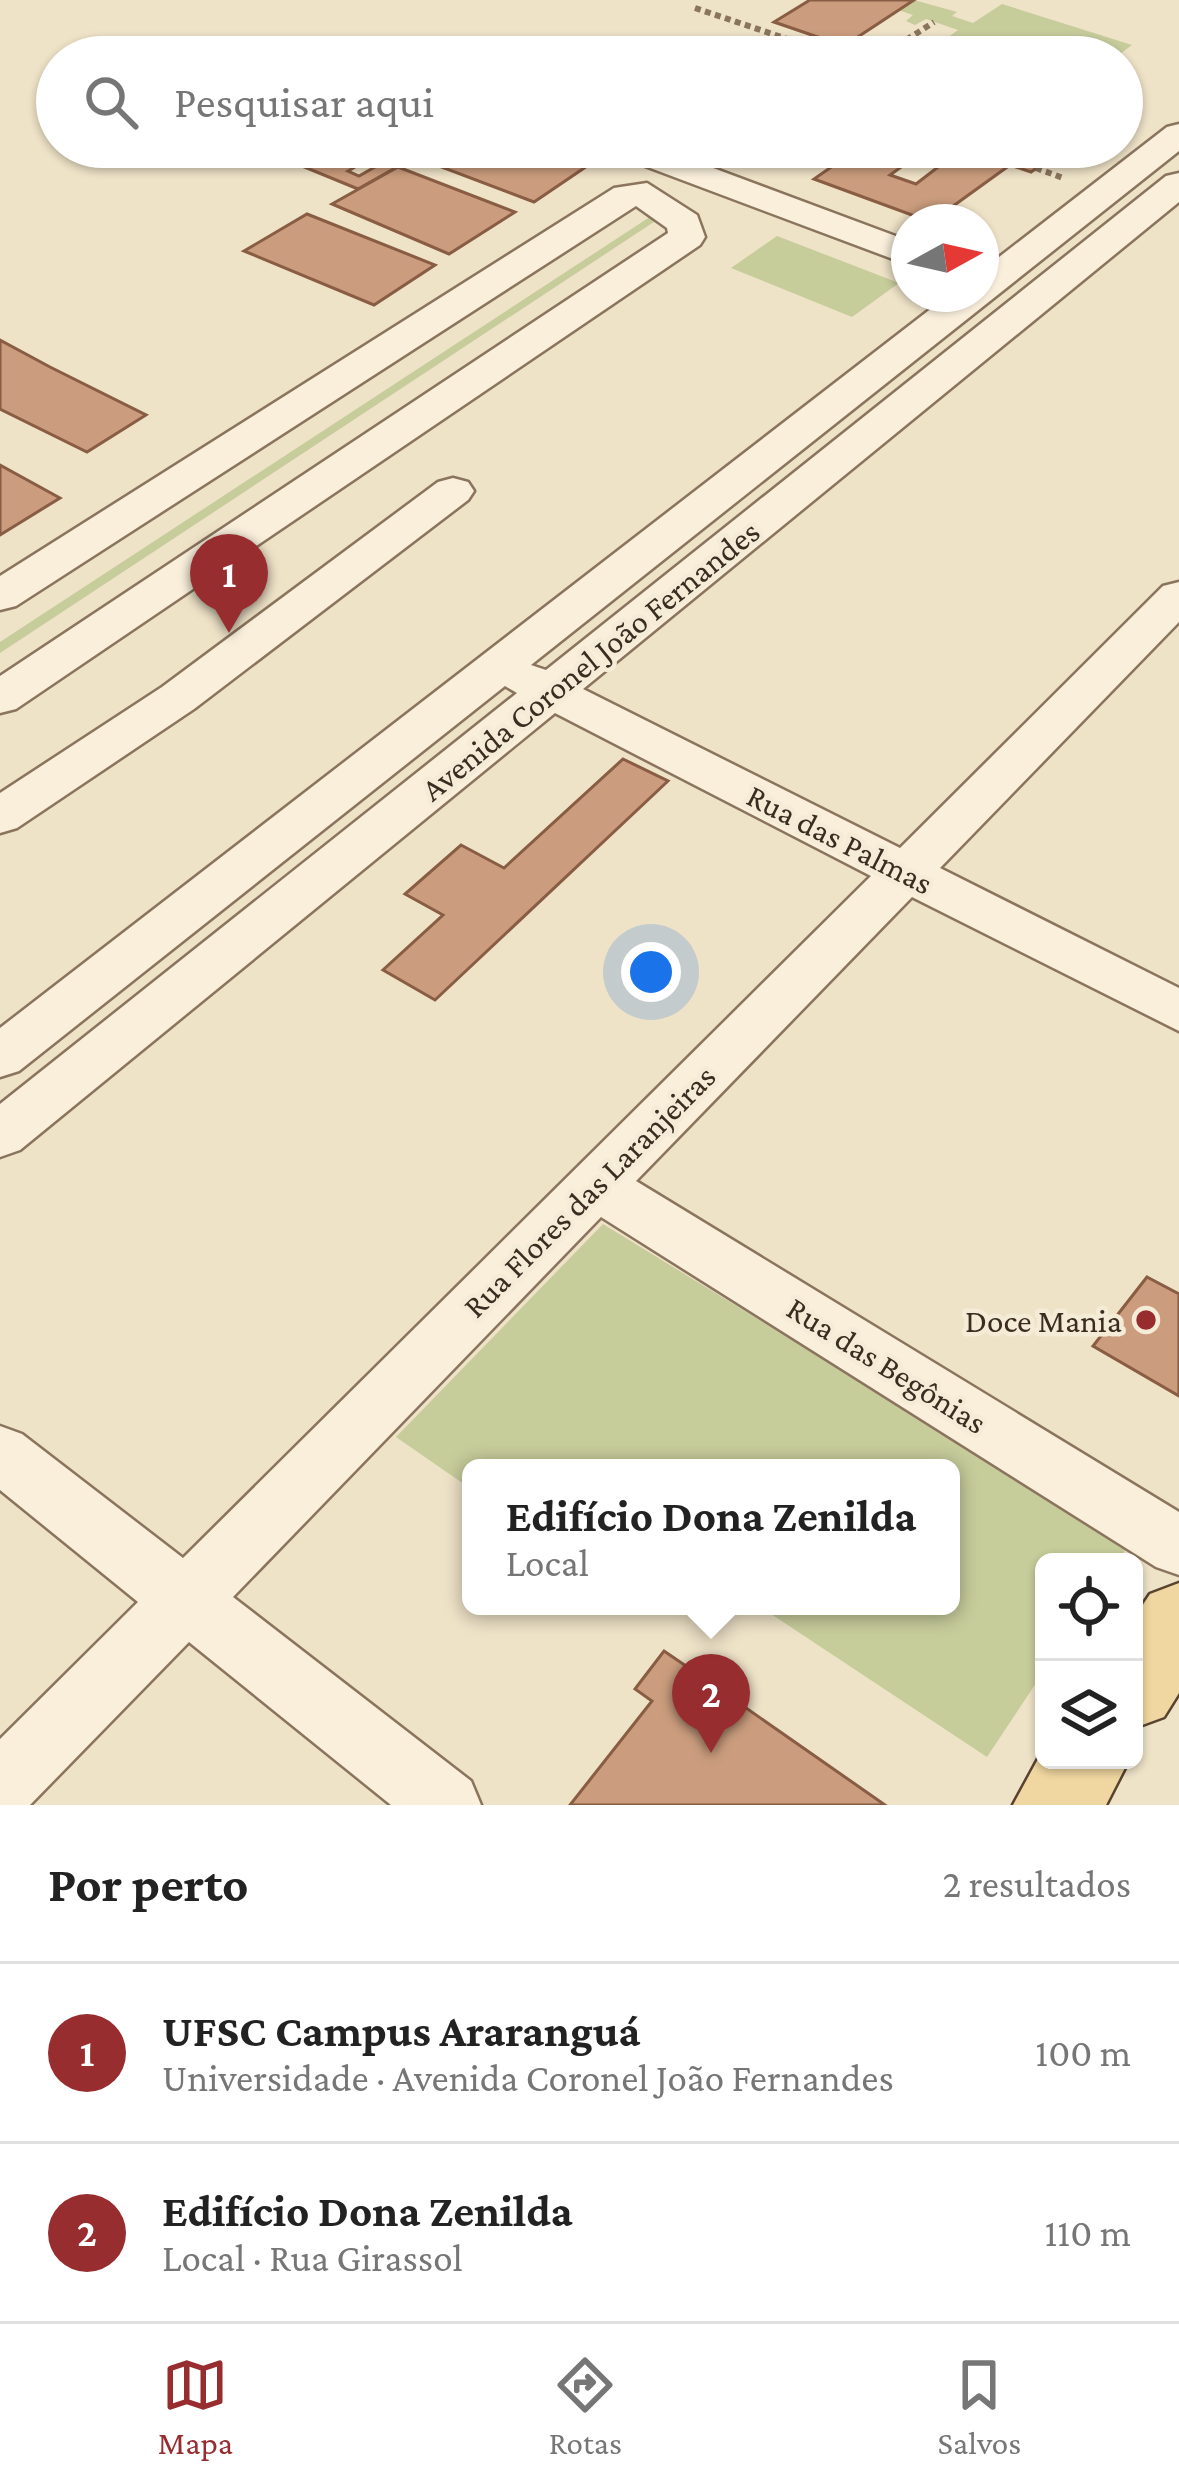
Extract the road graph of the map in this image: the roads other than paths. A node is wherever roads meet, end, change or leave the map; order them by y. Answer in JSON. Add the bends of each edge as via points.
{"nodes":[{"id":1,"x":1179,"y":134,"type":"edge"},
{"id":2,"x":1143,"y":162,"type":"edge"},
{"id":3,"x":681,"y":168,"type":"edge"},
{"id":4,"x":1135,"y":168,"type":"edge"},
{"id":5,"x":1179,"y":184,"type":"edge"},
{"id":6,"x":891,"y":247,"type":"edge"},
{"id":7,"x":999,"y":273,"type":"edge"},
{"id":8,"x":999,"y":292,"type":"edge"},
{"id":9,"x":1034,"y":301,"type":"junction"},
{"id":10,"x":949,"y":312,"type":"edge"},
{"id":11,"x":355,"y":460,"type":"junction"},
{"id":12,"x":453,"y":491,"type":"dead end"},
{"id":13,"x":387,"y":540,"type":"junction"},
{"id":14,"x":28,"y":589,"type":"edge"},
{"id":15,"x":1171,"y":615,"type":"edge"},
{"id":16,"x":0,"y":629,"type":"edge"},
{"id":17,"x":500,"y":666,"type":"junction"},
{"id":18,"x":550,"y":692,"type":"junction"},
{"id":19,"x":0,"y":698,"type":"edge"},
{"id":20,"x":0,"y":816,"type":"edge"},
{"id":21,"x":905,"y":872,"type":"junction"},
{"id":22,"x":1179,"y":1012,"type":"edge"},
{"id":23,"x":0,"y":1057,"type":"edge"},
{"id":24,"x":0,"y":1135,"type":"edge"},
{"id":25,"x":596,"y":1185,"type":"junction"},
{"id":26,"x":0,"y":1453,"type":"edge"},
{"id":27,"x":1179,"y":1546,"type":"edge"},
{"id":28,"x":185,"y":1599,"type":"junction"},
{"id":29,"x":1179,"y":1621,"type":"edge"},
{"id":30,"x":1143,"y":1675,"type":"edge"},
{"id":31,"x":1080,"y":1769,"type":"edge"},
{"id":32,"x":0,"y":1787,"type":"edge"},
{"id":33,"x":446,"y":1805,"type":"edge"},
{"id":34,"x":1056,"y":1805,"type":"edge"}],
"edges":[{"from":1,"to":2,"type":"street","name":"Avenida Coronel João Fernandes"},
{"from":3,"to":6,"type":"street"},
{"from":4,"to":7,"type":"street","name":"Avenida Coronel João Fernandes"},
{"from":5,"to":9,"type":"street","name":"Avenida Coronel João Fernandes"},
{"from":8,"to":9,"type":"street"},
{"from":9,"to":18,"type":"street","name":"Avenida Coronel João Fernandes"},
{"from":10,"to":17,"type":"street","name":"Avenida Coronel João Fernandes"},
{"from":11,"to":13,"type":"street"},
{"from":11,"to":14,"type":"street","via":[[687,237],[674,214],[655,207],[389,362]]},
{"from":11,"to":19,"type":"street"},
{"from":12,"to":13,"type":"street"},
{"from":13,"to":20,"type":"street","via":[[178,698]]},
{"from":14,"to":16,"type":"street"},
{"from":15,"to":21,"type":"street","name":"Rua Flores das Laranjeiras"},
{"from":17,"to":18,"type":"street","name":"Rua das Palmas"},
{"from":17,"to":23,"type":"street","name":"Avenida Coronel João Fernandes"},
{"from":18,"to":21,"type":"street","name":"Rua das Palmas"},
{"from":18,"to":24,"type":"street","name":"Avenida Coronel João Fernandes"},
{"from":21,"to":22,"type":"street","name":"Rua das Palmas"},
{"from":21,"to":25,"type":"street","name":"Rua Flores das Laranjeiras"},
{"from":25,"to":27,"type":"street","name":"Rua das Begônias"},
{"from":25,"to":28,"type":"street","name":"Rua Flores das Laranjeiras"},
{"from":26,"to":28,"type":"street"},
{"from":28,"to":32,"type":"street","name":"Rua Flores das Laranjeiras"},
{"from":28,"to":33,"type":"street"},
{"from":29,"to":30,"type":"main road"},
{"from":31,"to":34,"type":"main road"}]}
